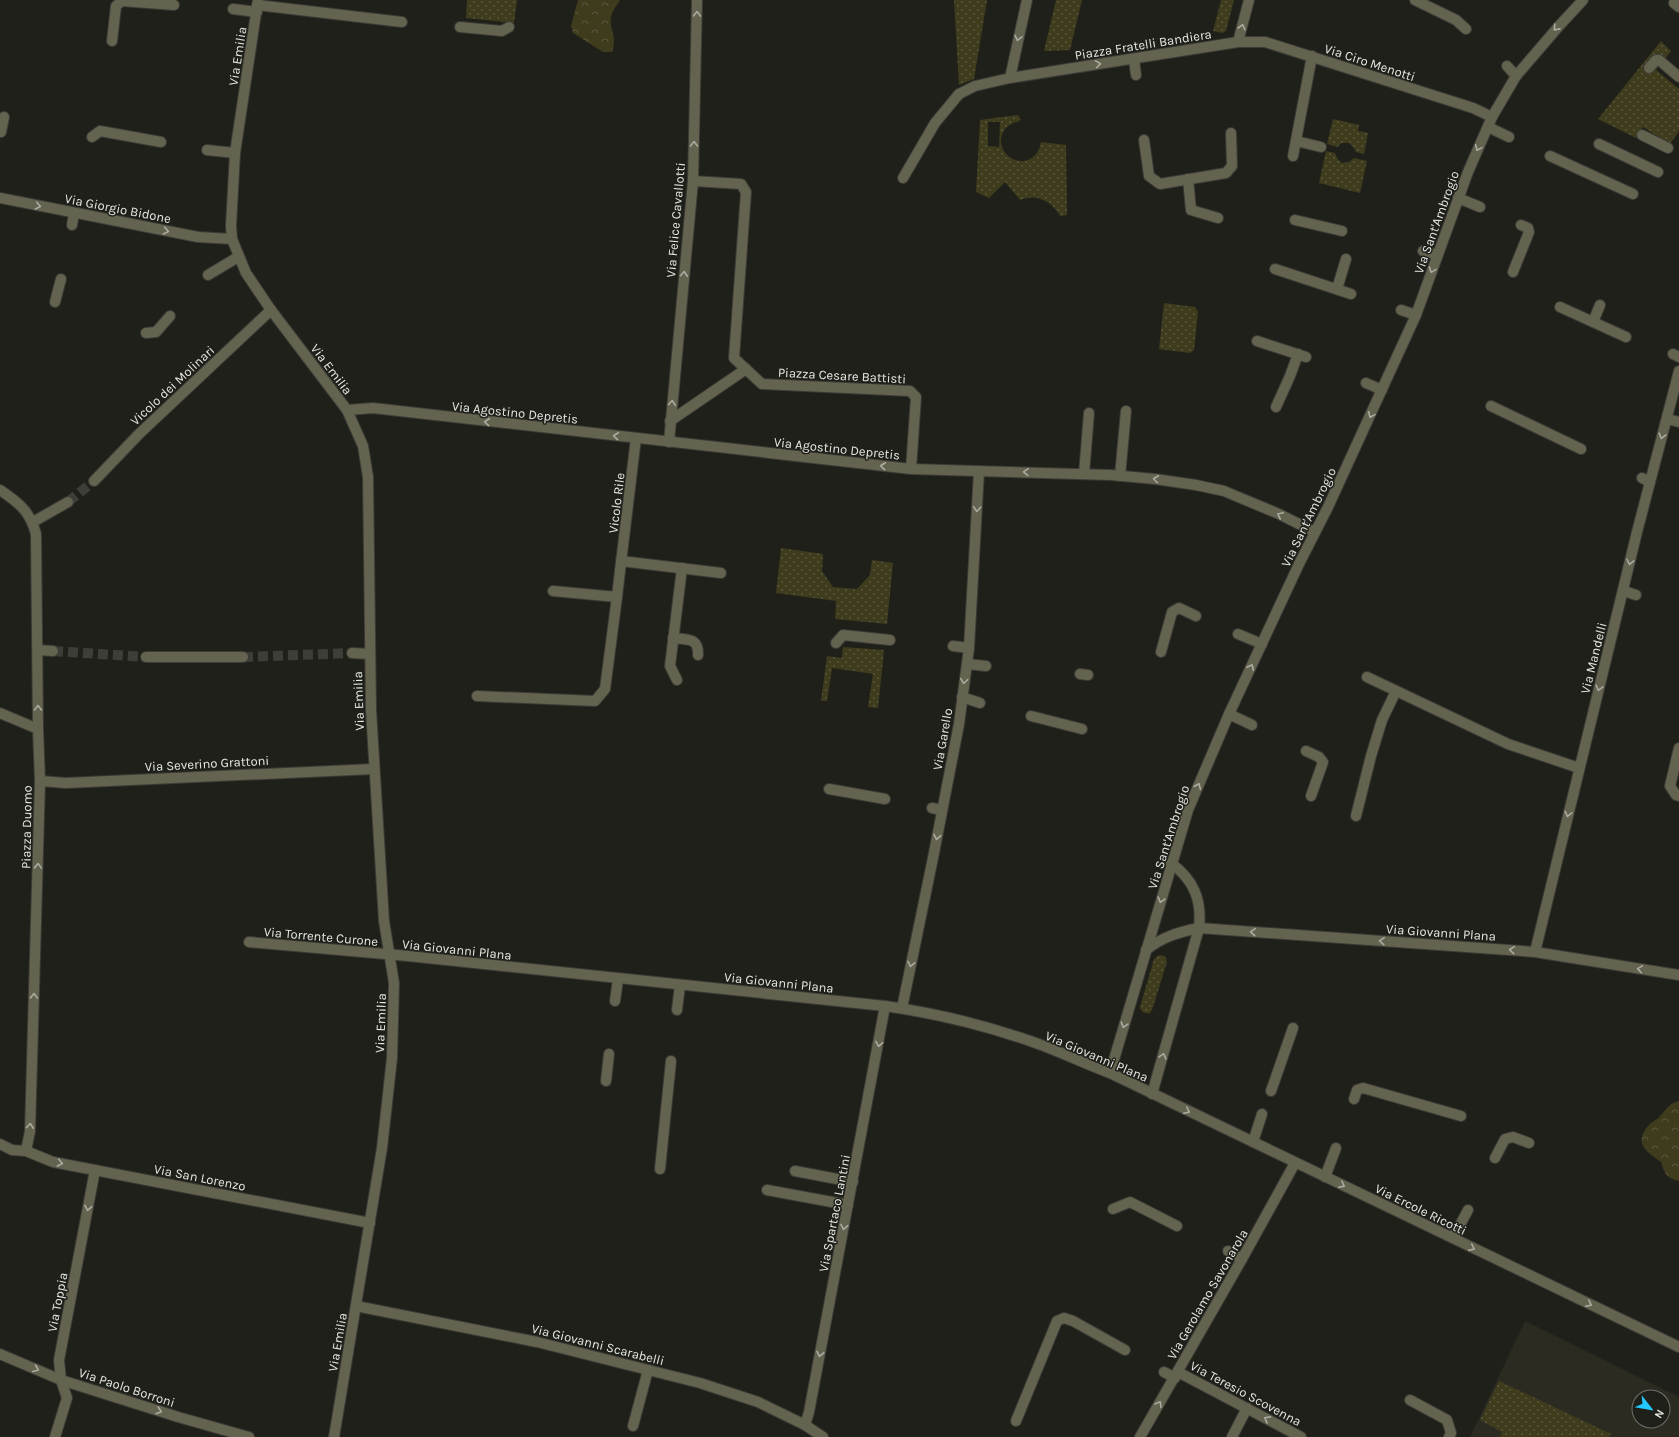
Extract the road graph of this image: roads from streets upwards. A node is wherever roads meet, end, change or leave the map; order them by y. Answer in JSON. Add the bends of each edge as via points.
{"nodes":[{"id":1,"x":697,"y":0,"type":"edge"},
{"id":2,"x":1027,"y":0,"type":"edge"},
{"id":3,"x":1249,"y":0,"type":"edge"},
{"id":4,"x":1415,"y":0,"type":"edge"},
{"id":5,"x":1583,"y":0,"type":"edge"},
{"id":6,"x":1674,"y":0,"type":"edge"},
{"id":7,"x":174,"y":5,"type":"dead end"},
{"id":8,"x":257,"y":6,"type":"edge"},
{"id":9,"x":1679,"y":6,"type":"edge"},
{"id":10,"x":233,"y":9,"type":"dead end"},
{"id":11,"x":406,"y":22,"type":"dead end"},
{"id":12,"x":509,"y":26,"type":"dead end"},
{"id":13,"x":460,"y":27,"type":"dead end"},
{"id":14,"x":1466,"y":28,"type":"dead end"},
{"id":15,"x":112,"y":41,"type":"dead end"},
{"id":16,"x":1238,"y":42,"type":"junction"},
{"id":17,"x":1312,"y":56,"type":"junction"},
{"id":18,"x":1134,"y":58,"type":"junction"},
{"id":19,"x":1507,"y":66,"type":"dead end"},
{"id":20,"x":1649,"y":68,"type":"dead end"},
{"id":21,"x":1136,"y":75,"type":"dead end"},
{"id":22,"x":1516,"y":76,"type":"junction"},
{"id":23,"x":1679,"y":77,"type":"edge"},
{"id":24,"x":1010,"y":78,"type":"junction"},
{"id":25,"x":4,"y":117,"type":"dead end"},
{"id":26,"x":1492,"y":117,"type":"junction"},
{"id":27,"x":1488,"y":127,"type":"junction"},
{"id":28,"x":1,"y":132,"type":"dead end"},
{"id":29,"x":1231,"y":133,"type":"dead end"},
{"id":30,"x":1642,"y":135,"type":"dead end"},
{"id":31,"x":92,"y":136,"type":"dead end"},
{"id":32,"x":1509,"y":137,"type":"dead end"},
{"id":33,"x":1144,"y":140,"type":"dead end"},
{"id":34,"x":1296,"y":141,"type":"junction"},
{"id":35,"x":161,"y":142,"type":"dead end"},
{"id":36,"x":1599,"y":144,"type":"dead end"},
{"id":37,"x":1321,"y":147,"type":"dead end"},
{"id":38,"x":1668,"y":148,"type":"dead end"},
{"id":39,"x":207,"y":150,"type":"dead end"},
{"id":40,"x":235,"y":153,"type":"junction"},
{"id":41,"x":1293,"y":156,"type":"dead end"},
{"id":42,"x":1550,"y":156,"type":"dead end"},
{"id":43,"x":1658,"y":172,"type":"dead end"},
{"id":44,"x":903,"y":178,"type":"dead end"},
{"id":45,"x":1188,"y":179,"type":"junction"},
{"id":46,"x":693,"y":180,"type":"junction"},
{"id":47,"x":1633,"y":194,"type":"dead end"},
{"id":48,"x":0,"y":198,"type":"edge"},
{"id":49,"x":1458,"y":198,"type":"junction"},
{"id":50,"x":1480,"y":207,"type":"dead end"},
{"id":51,"x":74,"y":213,"type":"junction"},
{"id":52,"x":1218,"y":218,"type":"dead end"},
{"id":53,"x":1295,"y":220,"type":"dead end"},
{"id":54,"x":72,"y":225,"type":"dead end"},
{"id":55,"x":1521,"y":225,"type":"dead end"},
{"id":56,"x":1342,"y":231,"type":"dead end"},
{"id":57,"x":232,"y":239,"type":"junction"},
{"id":58,"x":1423,"y":251,"type":"dead end"},
{"id":59,"x":1438,"y":255,"type":"junction"},
{"id":60,"x":238,"y":257,"type":"junction"},
{"id":61,"x":1346,"y":259,"type":"dead end"},
{"id":62,"x":1275,"y":269,"type":"dead end"},
{"id":63,"x":1513,"y":272,"type":"dead end"},
{"id":64,"x":208,"y":275,"type":"dead end"},
{"id":65,"x":61,"y":279,"type":"dead end"},
{"id":66,"x":1337,"y":289,"type":"junction"},
{"id":67,"x":1351,"y":294,"type":"dead end"},
{"id":68,"x":55,"y":302,"type":"dead end"},
{"id":69,"x":1600,"y":305,"type":"dead end"},
{"id":70,"x":1560,"y":307,"type":"dead end"},
{"id":71,"x":271,"y":310,"type":"junction"},
{"id":72,"x":1401,"y":310,"type":"dead end"},
{"id":73,"x":1416,"y":315,"type":"junction"},
{"id":74,"x":170,"y":316,"type":"dead end"},
{"id":75,"x":1593,"y":322,"type":"junction"},
{"id":76,"x":146,"y":333,"type":"dead end"},
{"id":77,"x":1626,"y":337,"type":"dead end"},
{"id":78,"x":1257,"y":341,"type":"dead end"},
{"id":79,"x":746,"y":369,"type":"junction"},
{"id":80,"x":1679,"y":371,"type":"edge"},
{"id":81,"x":1366,"y":383,"type":"dead end"},
{"id":82,"x":1382,"y":390,"type":"junction"},
{"id":83,"x":1492,"y":406,"type":"dead end"},
{"id":84,"x":1276,"y":408,"type":"dead end"},
{"id":85,"x":347,"y":410,"type":"junction"},
{"id":86,"x":1126,"y":411,"type":"dead end"},
{"id":87,"x":1089,"y":413,"type":"dead end"},
{"id":88,"x":1667,"y":419,"type":"junction"},
{"id":89,"x":670,"y":421,"type":"junction"},
{"id":90,"x":1679,"y":422,"type":"edge"},
{"id":91,"x":636,"y":438,"type":"junction"},
{"id":92,"x":669,"y":442,"type":"junction"},
{"id":93,"x":1581,"y":449,"type":"dead end"},
{"id":94,"x":911,"y":469,"type":"junction"},
{"id":95,"x":979,"y":470,"type":"junction"},
{"id":96,"x":1084,"y":474,"type":"junction"},
{"id":97,"x":1120,"y":476,"type":"junction"},
{"id":98,"x":94,"y":481,"type":"tunnel mouth"},
{"id":99,"x":0,"y":490,"type":"edge"},
{"id":100,"x":68,"y":502,"type":"tunnel mouth"},
{"id":101,"x":33,"y":522,"type":"junction"},
{"id":102,"x":1315,"y":532,"type":"junction"},
{"id":103,"x":621,"y":566,"type":"junction"},
{"id":104,"x":682,"y":568,"type":"junction"},
{"id":105,"x":721,"y":573,"type":"dead end"},
{"id":106,"x":553,"y":591,"type":"dead end"},
{"id":107,"x":1624,"y":591,"type":"junction"},
{"id":108,"x":1636,"y":595,"type":"dead end"},
{"id":109,"x":617,"y":597,"type":"junction"},
{"id":110,"x":1196,"y":616,"type":"dead end"},
{"id":111,"x":1238,"y":634,"type":"dead end"},
{"id":112,"x":673,"y":638,"type":"junction"},
{"id":113,"x":890,"y":640,"type":"dead end"},
{"id":114,"x":836,"y":643,"type":"dead end"},
{"id":115,"x":1262,"y":644,"type":"junction"},
{"id":116,"x":953,"y":646,"type":"dead end"},
{"id":117,"x":969,"y":648,"type":"junction"},
{"id":118,"x":38,"y":650,"type":"junction"},
{"id":119,"x":53,"y":651,"type":"tunnel mouth"},
{"id":120,"x":1161,"y":652,"type":"dead end"},
{"id":121,"x":352,"y":653,"type":"tunnel mouth"},
{"id":122,"x":370,"y":654,"type":"junction"},
{"id":123,"x":698,"y":655,"type":"dead end"},
{"id":124,"x":243,"y":656,"type":"tunnel mouth"},
{"id":125,"x":146,"y":657,"type":"tunnel mouth"},
{"id":126,"x":967,"y":664,"type":"junction"},
{"id":127,"x":986,"y":666,"type":"dead end"},
{"id":128,"x":1367,"y":677,"type":"dead end"},
{"id":129,"x":677,"y":680,"type":"dead end"},
{"id":130,"x":1396,"y":691,"type":"junction"},
{"id":131,"x":477,"y":696,"type":"dead end"},
{"id":132,"x":962,"y":697,"type":"junction"},
{"id":133,"x":980,"y":703,"type":"dead end"},
{"id":134,"x":0,"y":713,"type":"edge"},
{"id":135,"x":1229,"y":714,"type":"junction"},
{"id":136,"x":1031,"y":716,"type":"dead end"},
{"id":137,"x":1252,"y":725,"type":"dead end"},
{"id":138,"x":38,"y":729,"type":"junction"},
{"id":139,"x":1082,"y":729,"type":"dead end"},
{"id":140,"x":1679,"y":748,"type":"edge"},
{"id":141,"x":1306,"y":751,"type":"dead end"},
{"id":142,"x":374,"y":768,"type":"junction"},
{"id":143,"x":1579,"y":768,"type":"junction"},
{"id":144,"x":40,"y":781,"type":"junction"},
{"id":145,"x":828,"y":788,"type":"dead end"},
{"id":146,"x":1311,"y":796,"type":"dead end"},
{"id":147,"x":1679,"y":796,"type":"edge"},
{"id":148,"x":885,"y":799,"type":"dead end"},
{"id":149,"x":932,"y":808,"type":"dead end"},
{"id":150,"x":942,"y":810,"type":"junction"},
{"id":151,"x":1356,"y":816,"type":"dead end"},
{"id":152,"x":1171,"y":863,"type":"junction"},
{"id":153,"x":1199,"y":928,"type":"junction"},
{"id":154,"x":249,"y":942,"type":"dead end"},
{"id":155,"x":1146,"y":950,"type":"junction"},
{"id":156,"x":1535,"y":952,"type":"junction"},
{"id":157,"x":390,"y":955,"type":"junction"},
{"id":158,"x":1679,"y":975,"type":"edge"},
{"id":159,"x":618,"y":979,"type":"junction"},
{"id":160,"x":680,"y":985,"type":"junction"},
{"id":161,"x":615,"y":1001,"type":"dead end"},
{"id":162,"x":885,"y":1006,"type":"junction"},
{"id":163,"x":902,"y":1008,"type":"junction"},
{"id":164,"x":678,"y":1010,"type":"dead end"},
{"id":165,"x":1293,"y":1028,"type":"dead end"},
{"id":166,"x":609,"y":1054,"type":"dead end"},
{"id":167,"x":671,"y":1061,"type":"dead end"},
{"id":168,"x":1110,"y":1073,"type":"junction"},
{"id":169,"x":606,"y":1081,"type":"dead end"},
{"id":170,"x":1271,"y":1091,"type":"dead end"},
{"id":171,"x":1152,"y":1094,"type":"junction"},
{"id":172,"x":1354,"y":1099,"type":"dead end"},
{"id":173,"x":1262,"y":1114,"type":"dead end"},
{"id":174,"x":1461,"y":1116,"type":"dead end"},
{"id":175,"x":1253,"y":1142,"type":"junction"},
{"id":176,"x":1529,"y":1143,"type":"dead end"},
{"id":177,"x":0,"y":1144,"type":"edge"},
{"id":178,"x":1336,"y":1148,"type":"dead end"},
{"id":179,"x":26,"y":1151,"type":"junction"},
{"id":180,"x":1495,"y":1158,"type":"dead end"},
{"id":181,"x":1295,"y":1163,"type":"junction"},
{"id":182,"x":660,"y":1169,"type":"dead end"},
{"id":183,"x":95,"y":1170,"type":"junction"},
{"id":184,"x":795,"y":1171,"type":"dead end"},
{"id":185,"x":1324,"y":1177,"type":"junction"},
{"id":186,"x":853,"y":1182,"type":"junction"},
{"id":187,"x":767,"y":1190,"type":"dead end"},
{"id":188,"x":848,"y":1205,"type":"junction"},
{"id":189,"x":1113,"y":1209,"type":"dead end"},
{"id":190,"x":1468,"y":1210,"type":"dead end"},
{"id":191,"x":370,"y":1223,"type":"junction"},
{"id":192,"x":1177,"y":1226,"type":"dead end"},
{"id":193,"x":1453,"y":1238,"type":"junction"},
{"id":194,"x":1228,"y":1251,"type":"dead end"},
{"id":195,"x":1242,"y":1260,"type":"junction"},
{"id":196,"x":356,"y":1306,"type":"junction"},
{"id":197,"x":1679,"y":1347,"type":"edge"},
{"id":198,"x":1125,"y":1350,"type":"dead end"},
{"id":199,"x":0,"y":1354,"type":"edge"},
{"id":200,"x":648,"y":1370,"type":"junction"},
{"id":201,"x":1164,"y":1372,"type":"dead end"},
{"id":202,"x":1176,"y":1375,"type":"junction"},
{"id":203,"x":61,"y":1380,"type":"junction"},
{"id":204,"x":1410,"y":1400,"type":"dead end"},
{"id":205,"x":1247,"y":1408,"type":"junction"},
{"id":206,"x":1016,"y":1421,"type":"dead end"},
{"id":207,"x":804,"y":1425,"type":"junction"},
{"id":208,"x":634,"y":1426,"type":"dead end"},
{"id":209,"x":55,"y":1437,"type":"edge"},
{"id":210,"x":249,"y":1437,"type":"edge"},
{"id":211,"x":334,"y":1437,"type":"edge"},
{"id":212,"x":823,"y":1437,"type":"edge"},
{"id":213,"x":1140,"y":1437,"type":"edge"},
{"id":214,"x":1232,"y":1437,"type":"edge"},
{"id":215,"x":1301,"y":1437,"type":"edge"},
{"id":216,"x":1449,"y":1437,"type":"edge"}],
"edges":[{"from":46,"to":1,"type":"street","name":"Via Felice Cavallotti","one_way":true},
{"from":2,"to":24,"type":"street","one_way":true},
{"from":16,"to":3,"type":"street","one_way":true},
{"from":4,"to":14,"type":"street","via":[[1456,20]]},
{"from":5,"to":22,"type":"street","name":"Via Sant'Ambrogio","one_way":true},
{"from":6,"to":9,"type":"street"},
{"from":7,"to":15,"type":"street","via":[[122,1],[116,6]]},
{"from":8,"to":10,"type":"street"},
{"from":8,"to":11,"type":"street"},
{"from":8,"to":40,"type":"street","name":"Via Emilia"},
{"from":12,"to":13,"type":"street","via":[[502,31]]},
{"from":16,"to":17,"type":"street","name":"Via Ciro Menotti","via":[[1265,42]]},
{"from":16,"to":18,"type":"street","name":"Piazza Fratelli Bandiera"},
{"from":17,"to":26,"type":"street","name":"Via Ciro Menotti","via":[[1473,108]]},
{"from":17,"to":34,"type":"street"},
{"from":18,"to":21,"type":"street"},
{"from":24,"to":18,"type":"street","name":"Piazza Fratelli Bandiera","one_way":true},
{"from":19,"to":22,"type":"street"},
{"from":20,"to":23,"type":"street","via":[[1659,60]]},
{"from":22,"to":26,"type":"street","name":"Via Sant'Ambrogio"},
{"from":24,"to":44,"type":"street","name":"Piazza Fratelli Bandiera","via":[[975,86],[958,94],[935,123]]},
{"from":25,"to":28,"type":"street"},
{"from":26,"to":27,"type":"street","name":"Via Sant'Ambrogio"},
{"from":27,"to":32,"type":"street"},
{"from":27,"to":49,"type":"street","name":"Via Sant'Ambrogio","one_way":true},
{"from":29,"to":45,"type":"street","via":[[1232,166],[1226,173]]},
{"from":30,"to":38,"type":"street"},
{"from":31,"to":35,"type":"street","via":[[100,131]]},
{"from":33,"to":45,"type":"street","via":[[1149,176],[1160,184]]},
{"from":34,"to":37,"type":"street"},
{"from":34,"to":41,"type":"street"},
{"from":36,"to":43,"type":"street"},
{"from":39,"to":40,"type":"street"},
{"from":40,"to":57,"type":"street","name":"Via Emilia"},
{"from":42,"to":47,"type":"street"},
{"from":45,"to":52,"type":"street","via":[[1191,210]]},
{"from":46,"to":79,"type":"street","name":"Piazza Cesare Battisti","via":[[741,184],[746,192],[734,358]]},
{"from":89,"to":46,"type":"street","name":"Via Felice Cavallotti","one_way":true},
{"from":48,"to":51,"type":"street","name":"Via Giorgio Bidone","one_way":true},
{"from":49,"to":50,"type":"street"},
{"from":49,"to":59,"type":"street","name":"Via Sant'Ambrogio"},
{"from":51,"to":54,"type":"street"},
{"from":51,"to":57,"type":"street","name":"Via Giorgio Bidone","one_way":true,"via":[[206,239]]},
{"from":53,"to":56,"type":"street"},
{"from":55,"to":63,"type":"street","via":[[1528,228],[1529,232]]},
{"from":57,"to":60,"type":"street","name":"Via Emilia"},
{"from":58,"to":59,"type":"street"},
{"from":59,"to":73,"type":"street","name":"Via Sant'Ambrogio","one_way":true},
{"from":60,"to":64,"type":"street"},
{"from":60,"to":71,"type":"street","name":"Via Emilia","via":[[246,274]]},
{"from":61,"to":66,"type":"street"},
{"from":62,"to":66,"type":"street"},
{"from":65,"to":68,"type":"street"},
{"from":66,"to":67,"type":"street"},
{"from":69,"to":75,"type":"street"},
{"from":70,"to":75,"type":"street"},
{"from":71,"to":85,"type":"street","name":"Via Emilia"},
{"from":71,"to":98,"type":"street","name":"Vicolo dei Molinari","via":[[139,434]]},
{"from":72,"to":73,"type":"street"},
{"from":73,"to":82,"type":"street","name":"Via Sant'Ambrogio"},
{"from":74,"to":76,"type":"street","via":[[156,332]]},
{"from":75,"to":77,"type":"street"},
{"from":78,"to":84,"type":"street","via":[[1302,356]]},
{"from":79,"to":89,"type":"street"},
{"from":79,"to":94,"type":"street","name":"Piazza Cesare Battisti","via":[[762,384],[910,391],[916,397]]},
{"from":80,"to":88,"type":"street","name":"Via Mandelli"},
{"from":81,"to":82,"type":"street"},
{"from":82,"to":102,"type":"street","name":"Via Sant'Ambrogio","one_way":true},
{"from":83,"to":93,"type":"street"},
{"from":91,"to":85,"type":"street","name":"Via Agostino Depretis","one_way":true,"via":[[373,408]]},
{"from":85,"to":122,"type":"street","name":"Via Emilia","via":[[363,446],[368,477]]},
{"from":86,"to":97,"type":"street"},
{"from":87,"to":96,"type":"street"},
{"from":88,"to":90,"type":"street"},
{"from":88,"to":107,"type":"street","name":"Via Mandelli","one_way":true,"via":[[1646,480]]},
{"from":89,"to":92,"type":"street","name":"Via Felice Cavallotti"},
{"from":91,"to":92,"type":"street","name":"Via Agostino Depretis"},
{"from":91,"to":103,"type":"street","name":"Vicolo Rile"},
{"from":94,"to":92,"type":"street","name":"Via Agostino Depretis","one_way":true},
{"from":94,"to":95,"type":"street","name":"Via Agostino Depretis"},
{"from":96,"to":95,"type":"street","name":"Via Agostino Depretis","one_way":true},
{"from":95,"to":117,"type":"street","name":"Via Garello","one_way":true},
{"from":96,"to":97,"type":"street","name":"Via Agostino Depretis"},
{"from":102,"to":97,"type":"street","name":"Via Agostino Depretis","one_way":true,"via":[[1224,491]]},
{"from":99,"to":101,"type":"street","name":"Piazza Duomo","via":[[22,506]]},
{"from":100,"to":101,"type":"street"},
{"from":101,"to":118,"type":"street","name":"Piazza Duomo","via":[[36,534]]},
{"from":102,"to":115,"type":"street","name":"Via Sant'Ambrogio"},
{"from":103,"to":104,"type":"street"},
{"from":103,"to":109,"type":"street","name":"Vicolo Rile"},
{"from":104,"to":105,"type":"street"},
{"from":104,"to":112,"type":"street"},
{"from":106,"to":109,"type":"street"},
{"from":107,"to":108,"type":"street"},
{"from":107,"to":143,"type":"street","name":"Via Mandelli","one_way":true},
{"from":109,"to":131,"type":"street","name":"Vicolo Rile","via":[[605,689],[595,701]]},
{"from":110,"to":120,"type":"street","via":[[1179,608],[1172,612]]},
{"from":111,"to":115,"type":"street"},
{"from":112,"to":123,"type":"street","via":[[696,642]]},
{"from":112,"to":129,"type":"street","via":[[670,666]]},
{"from":113,"to":114,"type":"street","via":[[843,636]]},
{"from":135,"to":115,"type":"street","name":"Via Sant'Ambrogio","one_way":true},
{"from":116,"to":117,"type":"street"},
{"from":117,"to":126,"type":"street","name":"Via Garello"},
{"from":118,"to":119,"type":"street"},
{"from":138,"to":118,"type":"street","name":"Piazza Duomo","one_way":true},
{"from":121,"to":122,"type":"street"},
{"from":122,"to":142,"type":"street","name":"Via Emilia"},
{"from":124,"to":125,"type":"street"},
{"from":126,"to":127,"type":"street"},
{"from":126,"to":132,"type":"street","name":"Via Garello","one_way":true},
{"from":128,"to":130,"type":"street"},
{"from":130,"to":143,"type":"street","via":[[1508,744]]},
{"from":130,"to":151,"type":"street","via":[[1382,720]]},
{"from":132,"to":133,"type":"street"},
{"from":132,"to":150,"type":"street","name":"Via Garello"},
{"from":134,"to":138,"type":"street"},
{"from":135,"to":137,"type":"street"},
{"from":152,"to":135,"type":"street","name":"Via Sant'Ambrogio","one_way":true,"via":[[1188,810]]},
{"from":136,"to":139,"type":"street"},
{"from":138,"to":144,"type":"street","name":"Piazza Duomo"},
{"from":140,"to":147,"type":"street","via":[[1670,786]]},
{"from":141,"to":146,"type":"street","via":[[1319,757],[1323,762]]},
{"from":142,"to":144,"type":"street","name":"Via Severino Grattoni","via":[[66,783]]},
{"from":142,"to":157,"type":"street","name":"Via Emilia","via":[[384,921]]},
{"from":143,"to":156,"type":"street","name":"Via Mandelli","one_way":true},
{"from":179,"to":144,"type":"street","name":"Piazza Duomo","one_way":true,"via":[[30,1130]]},
{"from":145,"to":148,"type":"street"},
{"from":149,"to":150,"type":"street"},
{"from":150,"to":163,"type":"street","name":"Via Garello","one_way":true},
{"from":152,"to":153,"type":"street","via":[[1187,877],[1198,896]]},
{"from":152,"to":155,"type":"street","name":"Via Sant'Ambrogio","one_way":true},
{"from":153,"to":155,"type":"street","name":"Via Giovanni Plana","via":[[1172,934]]},
{"from":156,"to":153,"type":"street","name":"Via Giovanni Plana","one_way":true},
{"from":171,"to":153,"type":"street","one_way":true},
{"from":154,"to":157,"type":"street","name":"Via Torrente Curone"},
{"from":155,"to":168,"type":"street","name":"Via Sant'Ambrogio","one_way":true},
{"from":158,"to":156,"type":"street","name":"Via Giovanni Plana","one_way":true},
{"from":157,"to":159,"type":"street","name":"Via Giovanni Plana"},
{"from":157,"to":191,"type":"street","name":"Via Emilia","via":[[394,983],[392,1058]]},
{"from":159,"to":160,"type":"street","name":"Via Giovanni Plana"},
{"from":159,"to":161,"type":"street"},
{"from":160,"to":162,"type":"street","name":"Via Giovanni Plana"},
{"from":160,"to":164,"type":"street"},
{"from":162,"to":163,"type":"street","name":"Via Giovanni Plana"},
{"from":162,"to":186,"type":"street","name":"Via Spartaco Lantini","one_way":true},
{"from":163,"to":168,"type":"street","name":"Via Giovanni Plana","via":[[1031,1041]]},
{"from":165,"to":170,"type":"street"},
{"from":166,"to":169,"type":"street"},
{"from":167,"to":182,"type":"street"},
{"from":168,"to":171,"type":"street","name":"Via Giovanni Plana"},
{"from":171,"to":175,"type":"street","name":"Via Ercole Ricotti","one_way":true},
{"from":172,"to":174,"type":"street","via":[[1357,1090],[1363,1088]]},
{"from":173,"to":175,"type":"street"},
{"from":175,"to":181,"type":"street","name":"Via Ercole Ricotti"},
{"from":176,"to":180,"type":"street","via":[[1513,1137],[1505,1139]]},
{"from":177,"to":179,"type":"street","via":[[12,1150]]},
{"from":178,"to":185,"type":"street"},
{"from":179,"to":183,"type":"street","name":"Via San Lorenzo","one_way":true,"via":[[53,1162]]},
{"from":181,"to":185,"type":"street","name":"Via Ercole Ricotti"},
{"from":181,"to":195,"type":"street","name":"Via Gerolamo Savonarola"},
{"from":183,"to":191,"type":"street","name":"Via San Lorenzo"},
{"from":183,"to":203,"type":"street","name":"Via Toppia","one_way":true,"via":[[59,1360]]},
{"from":184,"to":186,"type":"street"},
{"from":185,"to":193,"type":"street","name":"Via Ercole Ricotti","one_way":true},
{"from":186,"to":188,"type":"street","name":"Via Spartaco Lantini"},
{"from":187,"to":188,"type":"street"},
{"from":188,"to":207,"type":"street","name":"Via Spartaco Lantini","one_way":true,"via":[[809,1412]]},
{"from":189,"to":192,"type":"street","via":[[1130,1202]]},
{"from":190,"to":193,"type":"street"},
{"from":191,"to":196,"type":"street","name":"Via Emilia"},
{"from":193,"to":197,"type":"street","name":"Via Ercole Ricotti","one_way":true},
{"from":194,"to":195,"type":"street"},
{"from":195,"to":202,"type":"street","name":"Via Gerolamo Savonarola"},
{"from":196,"to":200,"type":"street","name":"Via Giovanni Scarabelli","via":[[537,1342]]},
{"from":196,"to":211,"type":"street","name":"Via Emilia"},
{"from":198,"to":206,"type":"street","via":[[1073,1321],[1064,1318],[1057,1321]]},
{"from":199,"to":203,"type":"street","name":"Via Paolo Borroni","one_way":true},
{"from":200,"to":207,"type":"street","name":"Via Giovanni Scarabelli","via":[[700,1383],[758,1402]]},
{"from":200,"to":208,"type":"street"},
{"from":201,"to":202,"type":"street","name":"Via Teresio Scovenna"},
{"from":202,"to":205,"type":"street","name":"Via Teresio Scovenna"},
{"from":213,"to":202,"type":"street","name":"Via Gerolamo Savonarola","one_way":true},
{"from":203,"to":209,"type":"street","name":"Via Toppia","via":[[67,1398]]},
{"from":203,"to":210,"type":"street","name":"Via Paolo Borroni","one_way":true},
{"from":204,"to":216,"type":"street","via":[[1447,1420],[1451,1433]]},
{"from":205,"to":214,"type":"street"},
{"from":215,"to":205,"type":"street","name":"Via Teresio Scovenna","one_way":true},
{"from":207,"to":212,"type":"street","name":"Via Giovanni Scarabelli"}]}
